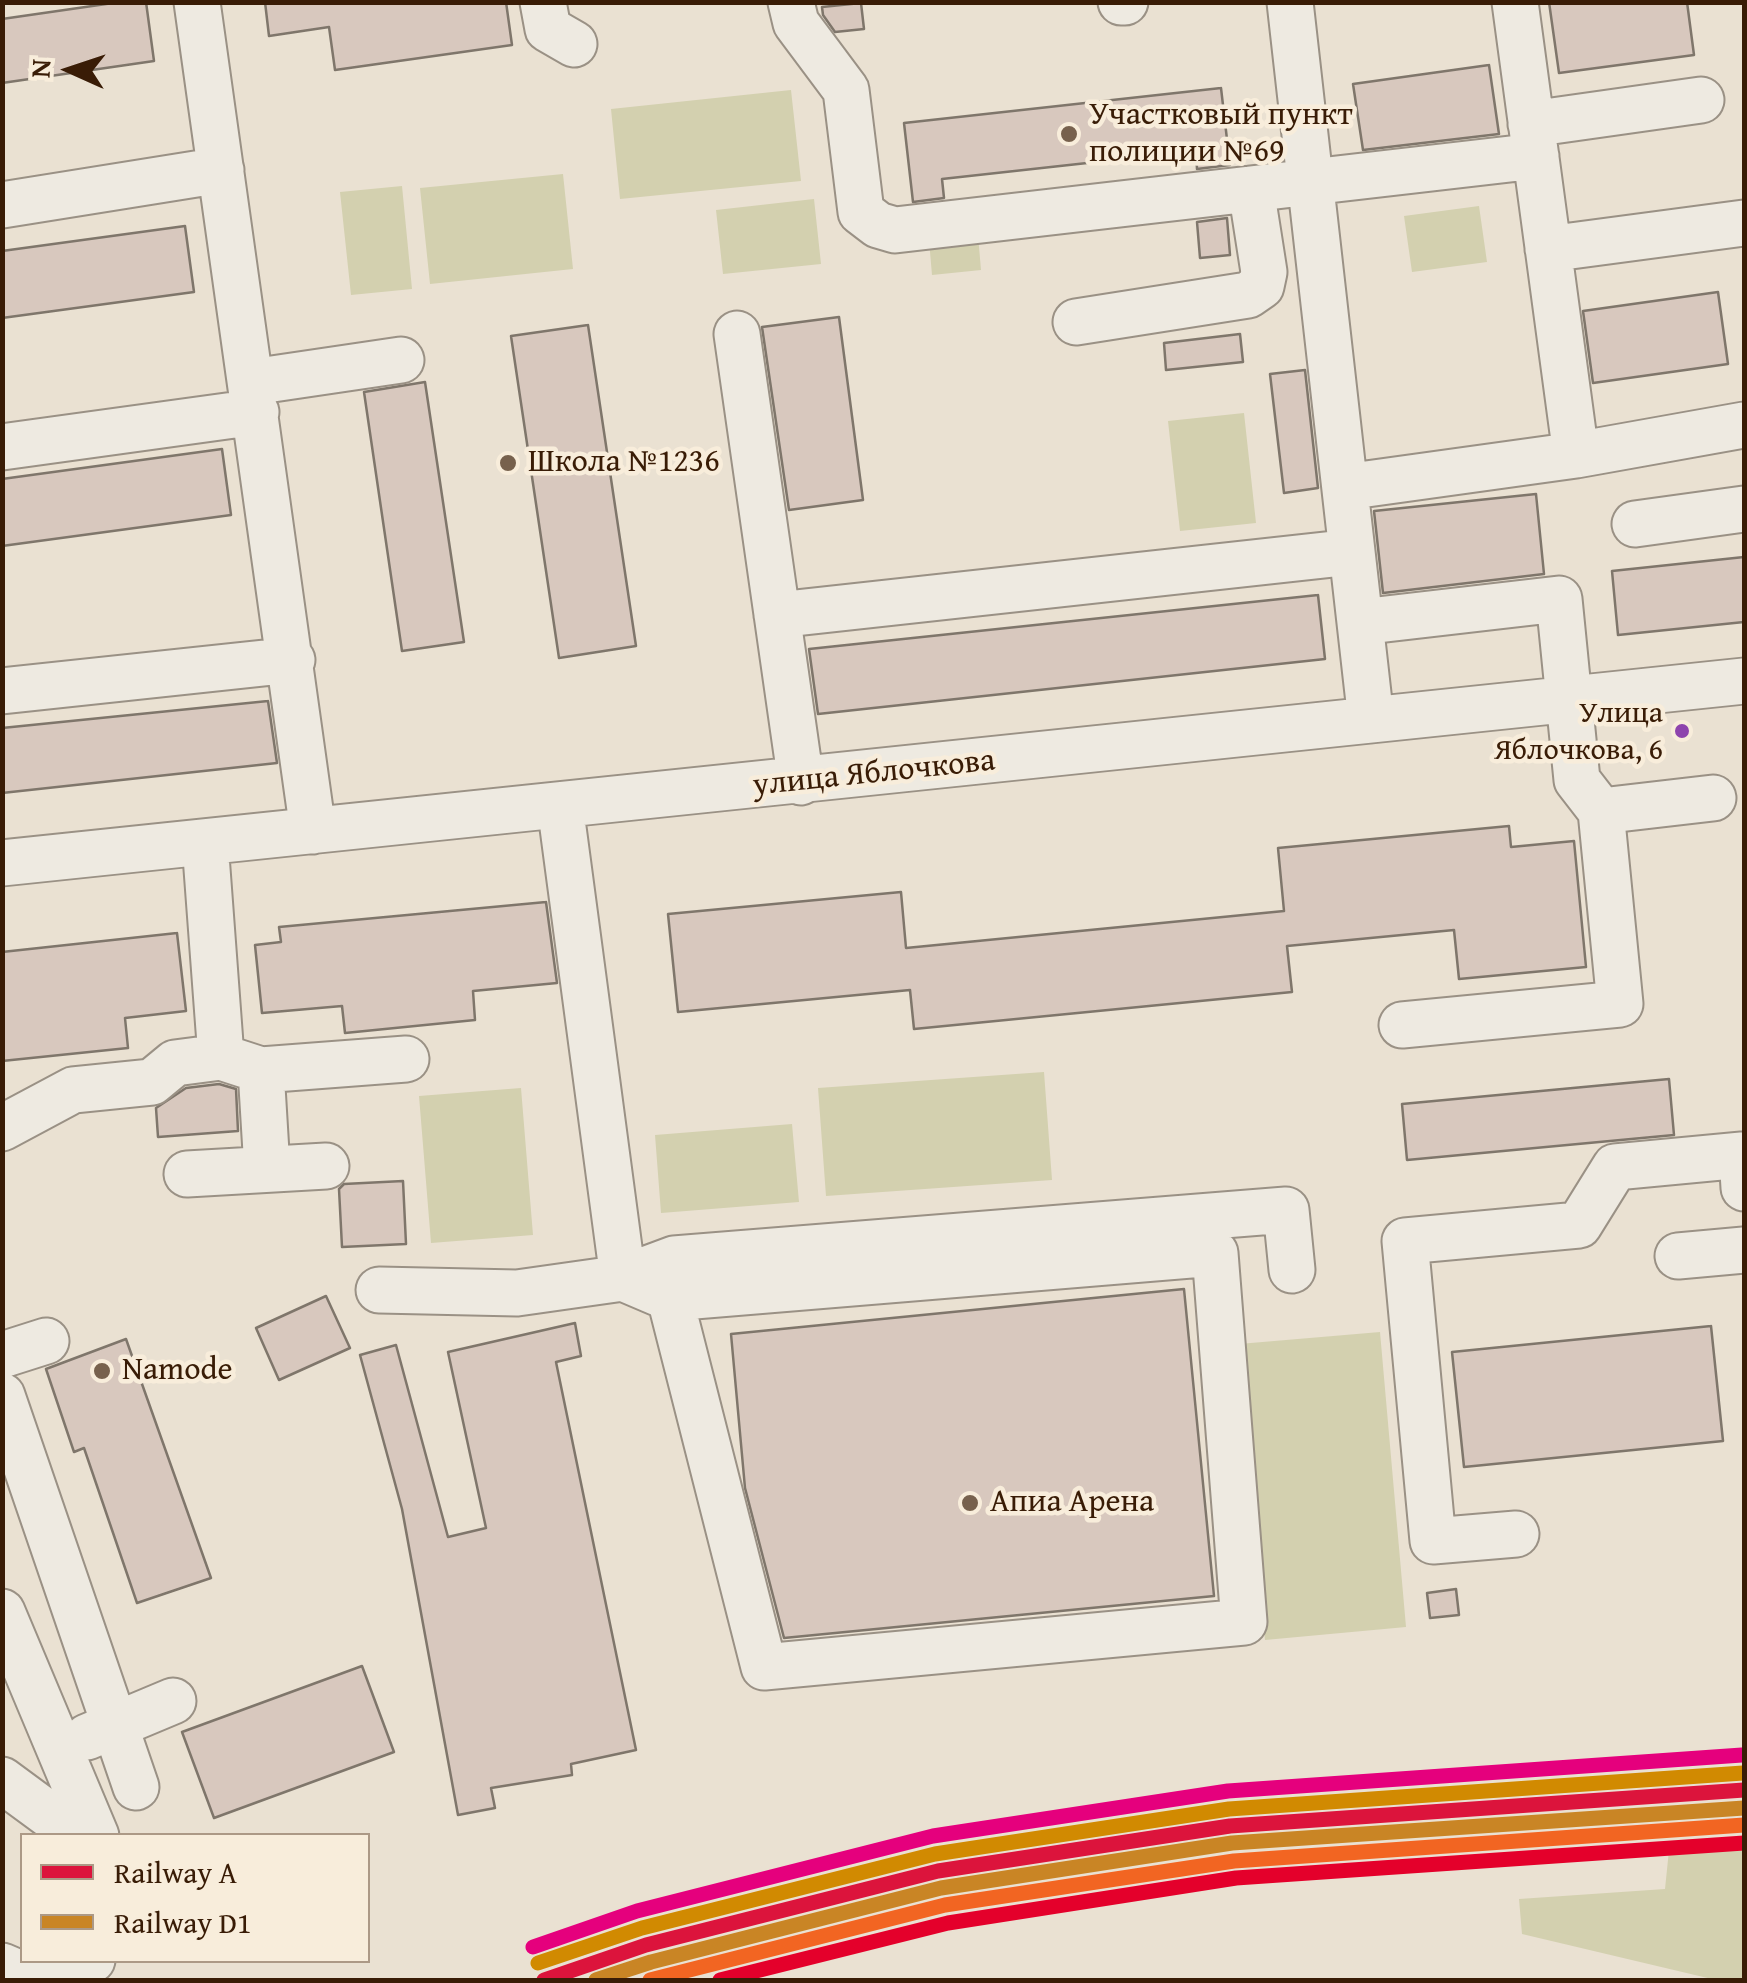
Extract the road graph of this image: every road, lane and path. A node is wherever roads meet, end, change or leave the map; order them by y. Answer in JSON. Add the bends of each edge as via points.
{"nodes":[{"id":1,"x":197,"y":2,"type":"edge"},
{"id":2,"x":544,"y":2,"type":"edge"},
{"id":3,"x":791,"y":2,"type":"edge"},
{"id":4,"x":1290,"y":2,"type":"edge"},
{"id":5,"x":1515,"y":2,"type":"edge"},
{"id":6,"x":574,"y":44,"type":"dead end"},
{"id":7,"x":1701,"y":100,"type":"dead end"},
{"id":8,"x":1534,"y":140,"type":"junction"},
{"id":9,"x":222,"y":170,"type":"junction"},
{"id":10,"x":1310,"y":182,"type":"junction"},
{"id":11,"x":1252,"y":188,"type":"junction"},
{"id":12,"x":2,"y":205,"type":"edge"},
{"id":13,"x":1744,"y":222,"type":"edge"},
{"id":14,"x":1548,"y":249,"type":"junction"},
{"id":15,"x":1076,"y":322,"type":"dead end"},
{"id":16,"x":737,"y":334,"type":"dead end"},
{"id":17,"x":401,"y":360,"type":"dead end"},
{"id":18,"x":254,"y":397,"type":"junction"},
{"id":19,"x":1744,"y":425,"type":"edge"},
{"id":20,"x":2,"y":447,"type":"edge"},
{"id":21,"x":1576,"y":455,"type":"junction"},
{"id":22,"x":1344,"y":487,"type":"junction"},
{"id":23,"x":1744,"y":509,"type":"edge"},
{"id":24,"x":1635,"y":524,"type":"dead end"},
{"id":25,"x":1352,"y":552,"type":"junction"},
{"id":26,"x":778,"y":615,"type":"junction"},
{"id":27,"x":1360,"y":622,"type":"junction"},
{"id":28,"x":292,"y":660,"type":"junction"},
{"id":29,"x":1744,"y":681,"type":"edge"},
{"id":30,"x":2,"y":690,"type":"edge"},
{"id":31,"x":1570,"y":699,"type":"junction"},
{"id":32,"x":1372,"y":720,"type":"junction"},
{"id":33,"x":801,"y":782,"type":"junction"},
{"id":34,"x":1714,"y":798,"type":"dead end"},
{"id":35,"x":560,"y":805,"type":"junction"},
{"id":36,"x":1602,"y":810,"type":"junction"},
{"id":37,"x":313,"y":830,"type":"junction"},
{"id":38,"x":205,"y":842,"type":"junction"},
{"id":39,"x":2,"y":863,"type":"edge"},
{"id":40,"x":1402,"y":1025,"type":"dead end"},
{"id":41,"x":406,"y":1059,"type":"dead end"},
{"id":42,"x":241,"y":1064,"type":"junction"},
{"id":43,"x":2,"y":1128,"type":"edge"},
{"id":44,"x":326,"y":1166,"type":"dead end"},
{"id":45,"x":267,"y":1169,"type":"junction"},
{"id":46,"x":186,"y":1174,"type":"dead end"},
{"id":47,"x":1744,"y":1188,"type":"edge"},
{"id":48,"x":1744,"y":1250,"type":"edge"},
{"id":49,"x":1678,"y":1256,"type":"dead end"},
{"id":50,"x":1292,"y":1270,"type":"dead end"},
{"id":51,"x":622,"y":1278,"type":"junction"},
{"id":52,"x":379,"y":1290,"type":"dead end"},
{"id":53,"x":670,"y":1298,"type":"junction"},
{"id":54,"x":46,"y":1341,"type":"dead end"},
{"id":55,"x":2,"y":1355,"type":"edge"},
{"id":56,"x":2,"y":1396,"type":"edge"},
{"id":57,"x":1516,"y":1534,"type":"dead end"},
{"id":58,"x":2,"y":1612,"type":"edge"},
{"id":59,"x":173,"y":1702,"type":"dead end"},
{"id":60,"x":115,"y":1726,"type":"junction"},
{"id":61,"x":59,"y":1746,"type":"junction"},
{"id":62,"x":2,"y":1780,"type":"edge"},
{"id":63,"x":136,"y":1787,"type":"dead end"},
{"id":64,"x":74,"y":1833,"type":"edge"},
{"id":65,"x":95,"y":1833,"type":"edge"},
{"id":66,"x":87,"y":1963,"type":"edge"},
{"id":67,"x":2,"y":1966,"type":"edge"}],
"edges":[{"from":1,"to":9,"type":"street"},
{"from":2,"to":6,"type":"street","via":[[548,28]]},
{"from":3,"to":11,"type":"street","via":[[796,24],[846,90],[861,212],[878,226],[894,230]]},
{"from":4,"to":10,"type":"street"},
{"from":5,"to":8,"type":"street"},
{"from":7,"to":8,"type":"street"},
{"from":8,"to":10,"type":"street"},
{"from":8,"to":14,"type":"street"},
{"from":9,"to":12,"type":"street"},
{"from":9,"to":18,"type":"street"},
{"from":10,"to":11,"type":"street"},
{"from":10,"to":22,"type":"street"},
{"from":11,"to":15,"type":"street","via":[[1261,286],[1248,294]]},
{"from":13,"to":14,"type":"street"},
{"from":14,"to":21,"type":"street"},
{"from":16,"to":26,"type":"street"},
{"from":17,"to":18,"type":"street"},
{"from":18,"to":20,"type":"street"},
{"from":18,"to":28,"type":"street"},
{"from":19,"to":21,"type":"street"},
{"from":21,"to":22,"type":"street"},
{"from":22,"to":25,"type":"street"},
{"from":23,"to":24,"type":"street"},
{"from":25,"to":26,"type":"street"},
{"from":25,"to":27,"type":"street"},
{"from":26,"to":33,"type":"street"},
{"from":27,"to":31,"type":"street","via":[[1560,599]]},
{"from":27,"to":32,"type":"street"},
{"from":28,"to":30,"type":"street"},
{"from":28,"to":37,"type":"street"},
{"from":29,"to":31,"type":"street","name":"улица Яблочкова"},
{"from":31,"to":32,"type":"street","name":"улица Яблочкова"},
{"from":31,"to":36,"type":"street","via":[[1577,780]]},
{"from":32,"to":33,"type":"street","name":"улица Яблочкова"},
{"from":33,"to":35,"type":"street","name":"улица Яблочкова"},
{"from":34,"to":36,"type":"street"},
{"from":35,"to":37,"type":"street","name":"улица Яблочкова"},
{"from":35,"to":51,"type":"street"},
{"from":36,"to":40,"type":"street","via":[[1620,1004]]},
{"from":37,"to":38,"type":"street","name":"улица Яблочкова"},
{"from":38,"to":39,"type":"street","name":"улица Яблочкова"},
{"from":38,"to":42,"type":"street"},
{"from":41,"to":42,"type":"street"},
{"from":42,"to":43,"type":"street","via":[[175,1063],[152,1082],[72,1090]]},
{"from":42,"to":45,"type":"street"},
{"from":44,"to":45,"type":"street"},
{"from":45,"to":46,"type":"street"},
{"from":47,"to":57,"type":"street","via":[[1742,1155],[1616,1167],[1579,1225],[1405,1241],[1434,1542]]},
{"from":48,"to":49,"type":"street"},
{"from":50,"to":51,"type":"street","via":[[1286,1210],[674,1259]]},
{"from":51,"to":52,"type":"street","via":[[517,1292]]},
{"from":51,"to":53,"type":"street"},
{"from":53,"to":53,"type":"street","via":[[764,1667],[1244,1622],[1216,1252]]},
{"from":54,"to":55,"type":"street"},
{"from":56,"to":60,"type":"street"},
{"from":58,"to":61,"type":"street"},
{"from":59,"to":60,"type":"street"},
{"from":60,"to":61,"type":"street"},
{"from":60,"to":63,"type":"street"},
{"from":61,"to":65,"type":"street"},
{"from":62,"to":64,"type":"street"},
{"from":66,"to":67,"type":"street","via":[[50,1979]]}]}
